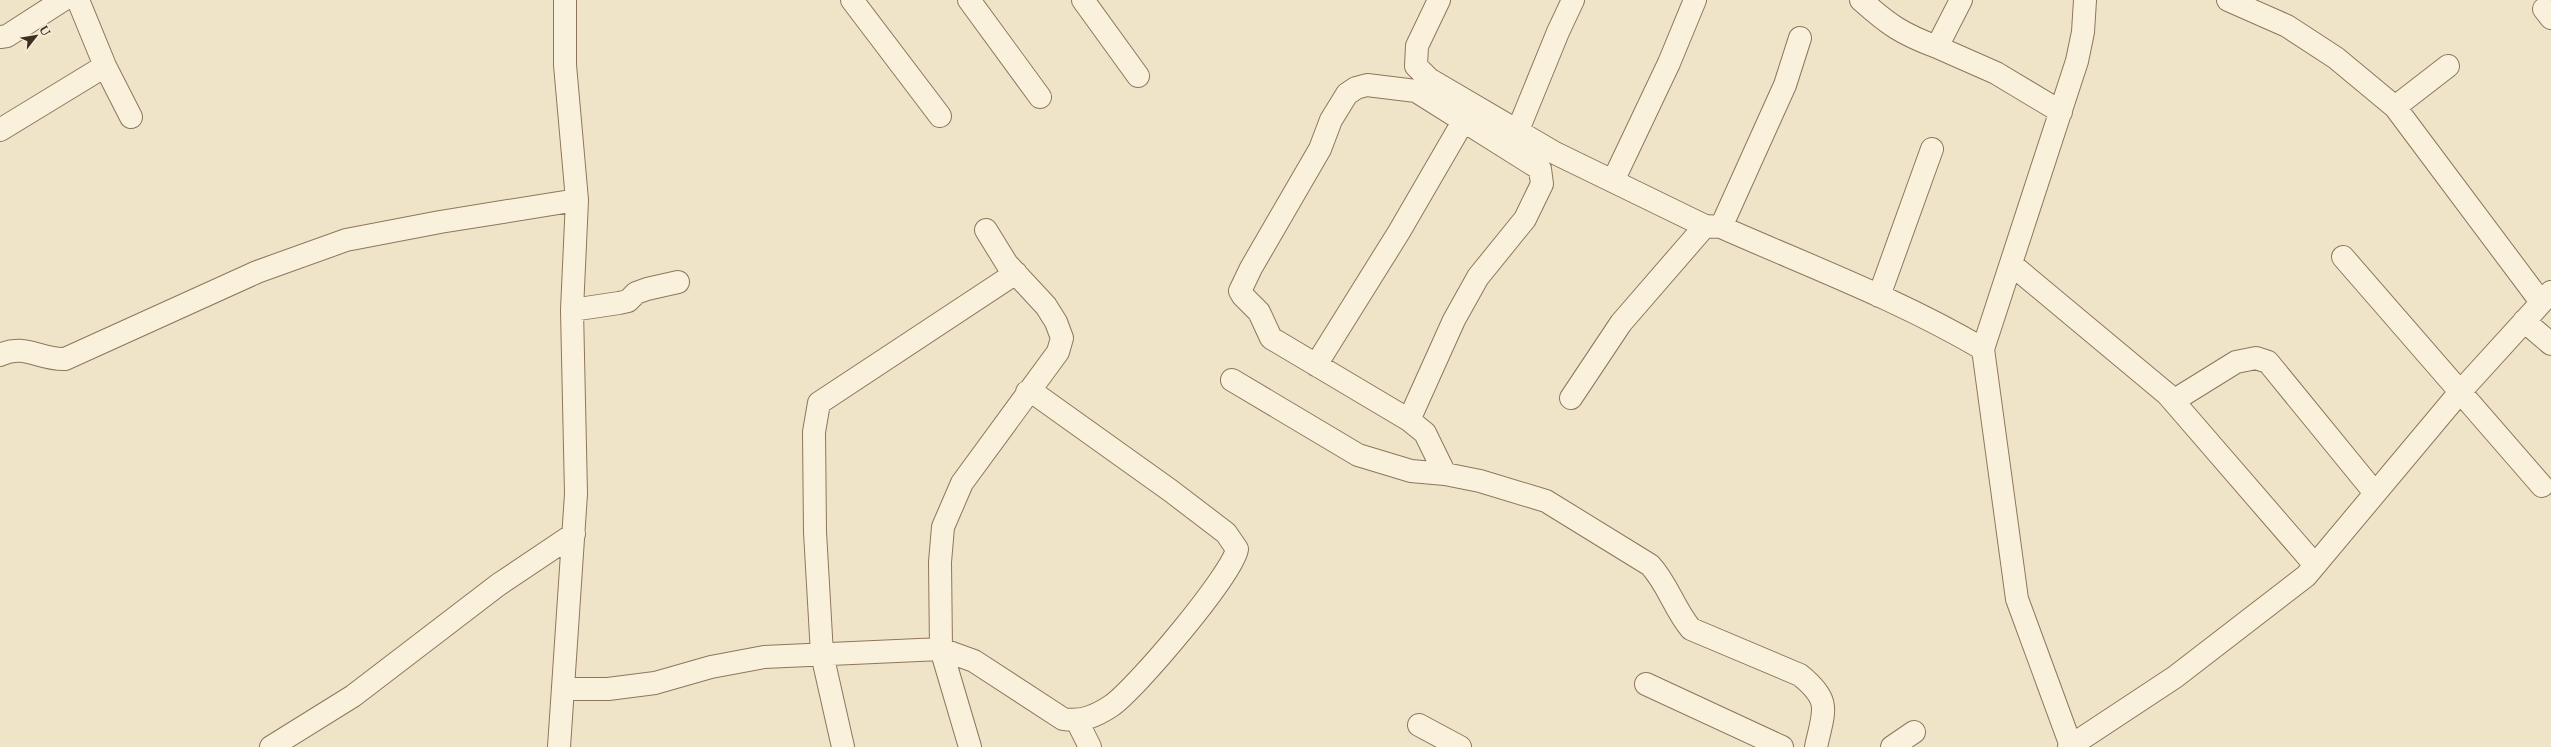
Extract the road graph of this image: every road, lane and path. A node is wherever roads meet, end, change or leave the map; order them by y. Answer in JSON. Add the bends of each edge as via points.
{"nodes":[{"id":1,"x":64,"y":0,"type":"edge"},
{"id":2,"x":78,"y":0,"type":"edge"},
{"id":3,"x":565,"y":0,"type":"edge"},
{"id":4,"x":852,"y":0,"type":"edge"},
{"id":5,"x":969,"y":0,"type":"edge"},
{"id":6,"x":1083,"y":0,"type":"edge"},
{"id":7,"x":1439,"y":0,"type":"edge"},
{"id":8,"x":1573,"y":0,"type":"edge"},
{"id":9,"x":1695,"y":0,"type":"edge"},
{"id":10,"x":1861,"y":0,"type":"edge"},
{"id":11,"x":1961,"y":0,"type":"edge"},
{"id":12,"x":2085,"y":0,"type":"edge"},
{"id":13,"x":2228,"y":0,"type":"edge"},
{"id":14,"x":0,"y":37,"type":"edge"},
{"id":15,"x":1800,"y":38,"type":"dead end"},
{"id":16,"x":1938,"y":47,"type":"junction"},
{"id":17,"x":106,"y":66,"type":"junction"},
{"id":18,"x":2448,"y":66,"type":"dead end"},
{"id":19,"x":1138,"y":76,"type":"dead end"},
{"id":20,"x":1040,"y":97,"type":"dead end"},
{"id":21,"x":2395,"y":107,"type":"junction"},
{"id":22,"x":2061,"y":112,"type":"junction"},
{"id":23,"x":940,"y":116,"type":"dead end"},
{"id":24,"x":131,"y":117,"type":"dead end"},
{"id":25,"x":1464,"y":120,"type":"junction"},
{"id":26,"x":0,"y":130,"type":"edge"},
{"id":27,"x":1518,"y":130,"type":"junction"},
{"id":28,"x":1932,"y":149,"type":"dead end"},
{"id":29,"x":1613,"y":181,"type":"junction"},
{"id":30,"x":577,"y":200,"type":"junction"},
{"id":31,"x":1713,"y":226,"type":"junction"},
{"id":32,"x":986,"y":230,"type":"dead end"},
{"id":33,"x":2343,"y":257,"type":"dead end"},
{"id":34,"x":2011,"y":264,"type":"junction"},
{"id":35,"x":1016,"y":273,"type":"junction"},
{"id":36,"x":678,"y":282,"type":"dead end"},
{"id":37,"x":1879,"y":296,"type":"junction"},
{"id":38,"x":2546,"y":297,"type":"edge"},
{"id":39,"x":572,"y":310,"type":"junction"},
{"id":40,"x":2524,"y":321,"type":"junction"},
{"id":41,"x":2551,"y":344,"type":"edge"},
{"id":42,"x":1983,"y":349,"type":"junction"},
{"id":43,"x":0,"y":355,"type":"edge"},
{"id":44,"x":1316,"y":365,"type":"junction"},
{"id":45,"x":1232,"y":380,"type":"dead end"},
{"id":46,"x":1027,"y":392,"type":"junction"},
{"id":47,"x":2460,"y":392,"type":"junction"},
{"id":48,"x":1571,"y":398,"type":"dead end"},
{"id":49,"x":2173,"y":401,"type":"junction"},
{"id":50,"x":1409,"y":420,"type":"junction"},
{"id":51,"x":1446,"y":474,"type":"junction"},
{"id":52,"x":2542,"y":486,"type":"dead end"},
{"id":53,"x":2375,"y":492,"type":"junction"},
{"id":54,"x":574,"y":534,"type":"junction"},
{"id":55,"x":2315,"y":565,"type":"junction"},
{"id":56,"x":941,"y":650,"type":"junction"},
{"id":57,"x":822,"y":654,"type":"junction"},
{"id":58,"x":1646,"y":684,"type":"dead end"},
{"id":59,"x":564,"y":689,"type":"junction"},
{"id":60,"x":1077,"y":721,"type":"junction"},
{"id":61,"x":1419,"y":725,"type":"dead end"},
{"id":62,"x":1914,"y":732,"type":"dead end"},
{"id":63,"x":2070,"y":746,"type":"edge"},
{"id":64,"x":271,"y":747,"type":"edge"},
{"id":65,"x":559,"y":747,"type":"edge"},
{"id":66,"x":843,"y":747,"type":"edge"},
{"id":67,"x":970,"y":747,"type":"edge"},
{"id":68,"x":1090,"y":747,"type":"edge"},
{"id":69,"x":1460,"y":747,"type":"edge"},
{"id":70,"x":1782,"y":747,"type":"edge"},
{"id":71,"x":1816,"y":747,"type":"edge"},
{"id":72,"x":1892,"y":747,"type":"edge"}],
"edges":[{"from":1,"to":14,"type":"street","via":[[7,36]]},
{"from":2,"to":17,"type":"street"},
{"from":3,"to":30,"type":"street","via":[[565,65]]},
{"from":4,"to":23,"type":"street"},
{"from":5,"to":20,"type":"street"},
{"from":6,"to":19,"type":"street"},
{"from":7,"to":27,"type":"street","via":[[1417,46],[1416,66],[1429,79]]},
{"from":8,"to":27,"type":"street"},
{"from":9,"to":29,"type":"street","via":[[1669,63]]},
{"from":10,"to":16,"type":"street","via":[[1890,26],[1910,37]]},
{"from":11,"to":16,"type":"street"},
{"from":12,"to":22,"type":"street","via":[[2081,39]]},
{"from":13,"to":21,"type":"street","via":[[2287,26],[2336,58]]},
{"from":15,"to":31,"type":"street","via":[[1785,85]]},
{"from":16,"to":22,"type":"street","via":[[1996,73]]},
{"from":17,"to":24,"type":"street"},
{"from":17,"to":26,"type":"street"},
{"from":18,"to":21,"type":"street"},
{"from":21,"to":38,"type":"street"},
{"from":22,"to":34,"type":"street"},
{"from":25,"to":44,"type":"street","via":[[1399,232]]},
{"from":25,"to":44,"type":"street","via":[[1416,91],[1367,85],[1347,94],[1331,120],[1320,149],[1240,291],[1259,312],[1271,338]]},
{"from":25,"to":50,"type":"street","via":[[1540,169],[1542,184],[1524,219],[1478,277],[1454,320]]},
{"from":27,"to":29,"type":"street","via":[[1555,153]]},
{"from":28,"to":37,"type":"street"},
{"from":29,"to":31,"type":"street"},
{"from":30,"to":39,"type":"street"},
{"from":30,"to":43,"type":"street","via":[[346,240],[257,272],[64,359],[53,360],[15,349]]},
{"from":31,"to":37,"type":"street"},
{"from":31,"to":48,"type":"street","via":[[1621,323]]},
{"from":32,"to":35,"type":"street","via":[[1007,264]]},
{"from":33,"to":47,"type":"street"},
{"from":34,"to":42,"type":"street"},
{"from":34,"to":49,"type":"street"},
{"from":35,"to":46,"type":"street","via":[[1046,306],[1062,338],[1058,352]]},
{"from":35,"to":57,"type":"street","via":[[819,403],[814,432],[815,532]]},
{"from":36,"to":39,"type":"street","via":[[647,289],[619,303]]},
{"from":37,"to":42,"type":"street","via":[[1951,330]]},
{"from":38,"to":40,"type":"street"},
{"from":39,"to":54,"type":"street","via":[[576,494]]},
{"from":40,"to":41,"type":"street"},
{"from":40,"to":47,"type":"street"},
{"from":42,"to":63,"type":"street","via":[[2017,599]]},
{"from":44,"to":50,"type":"street"},
{"from":45,"to":51,"type":"street","via":[[1358,455],[1411,471]]},
{"from":46,"to":56,"type":"street","via":[[962,483],[944,527],[940,562]]},
{"from":46,"to":60,"type":"street","via":[[1038,396],[1171,491],[1226,533],[1237,549],[1236,557],[1221,578],[1147,673],[1111,706],[1092,717]]},
{"from":47,"to":52,"type":"street"},
{"from":47,"to":53,"type":"street"},
{"from":49,"to":53,"type":"street","via":[[2236,362],[2256,358],[2268,362]]},
{"from":49,"to":55,"type":"street"},
{"from":50,"to":51,"type":"street","via":[[1425,433]]},
{"from":51,"to":71,"type":"street","via":[[1480,481],[1546,501],[1650,565],[1662,578],[1682,618],[1691,629],[1800,674],[1814,686],[1823,700],[1823,717]]},
{"from":53,"to":55,"type":"street"},
{"from":54,"to":59,"type":"street"},
{"from":54,"to":64,"type":"street","via":[[498,584],[352,696]]},
{"from":55,"to":63,"type":"street","via":[[2306,576],[2174,677]]},
{"from":56,"to":57,"type":"street"},
{"from":56,"to":60,"type":"street","via":[[974,660],[1063,719]]},
{"from":56,"to":67,"type":"street"},
{"from":57,"to":59,"type":"street","via":[[764,657],[711,667],[647,684],[608,689]]},
{"from":57,"to":66,"type":"street"},
{"from":58,"to":70,"type":"street"},
{"from":59,"to":65,"type":"street"},
{"from":60,"to":68,"type":"street"},
{"from":61,"to":69,"type":"street"},
{"from":62,"to":72,"type":"street"}]}
